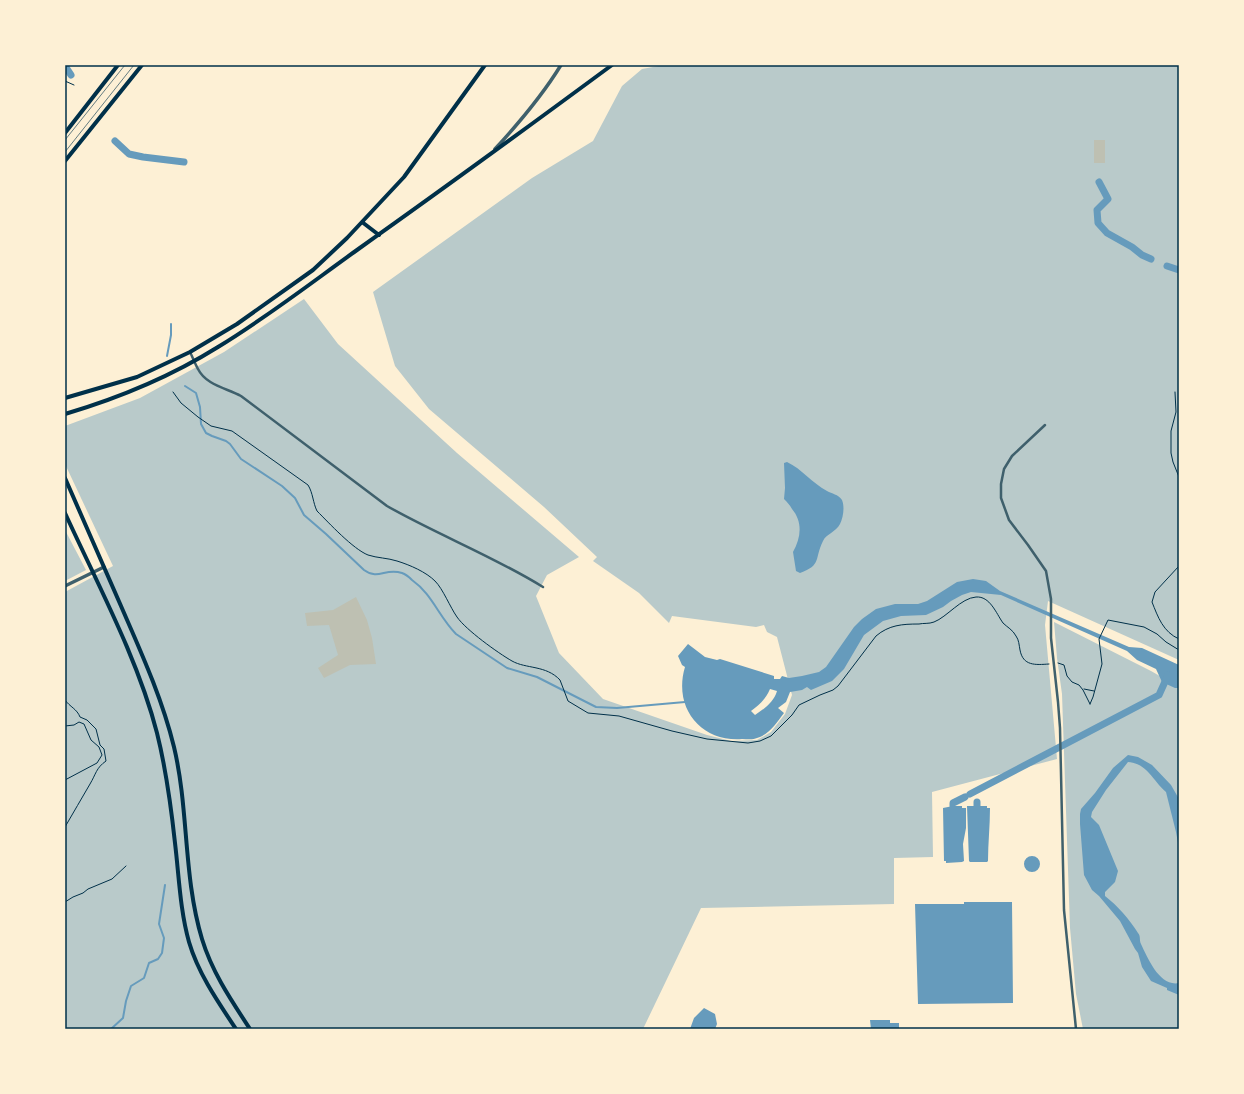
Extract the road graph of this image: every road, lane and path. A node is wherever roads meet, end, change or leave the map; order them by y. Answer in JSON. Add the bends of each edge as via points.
{"nodes":[{"id":1,"x":118,"y":65,"type":"edge"},
{"id":2,"x":142,"y":65,"type":"edge"},
{"id":3,"x":485,"y":65,"type":"edge"},
{"id":4,"x":561,"y":65,"type":"edge"},
{"id":5,"x":612,"y":65,"type":"edge"},
{"id":6,"x":65,"y":81,"type":"edge"},
{"id":7,"x":74,"y":85,"type":"dead end"},
{"id":8,"x":65,"y":133,"type":"edge"},
{"id":9,"x":490,"y":155,"type":"junction"},
{"id":10,"x":65,"y":161,"type":"edge"},
{"id":11,"x":362,"y":222,"type":"junction"},
{"id":12,"x":379,"y":235,"type":"junction"},
{"id":13,"x":190,"y":352,"type":"junction"},
{"id":14,"x":195,"y":360,"type":"junction"},
{"id":15,"x":173,"y":392,"type":"dead end"},
{"id":16,"x":1175,"y":392,"type":"dead end"},
{"id":17,"x":65,"y":398,"type":"edge"},
{"id":18,"x":65,"y":414,"type":"edge"},
{"id":19,"x":1045,"y":425,"type":"dead end"},
{"id":20,"x":1179,"y":477,"type":"edge"},
{"id":21,"x":65,"y":478,"type":"edge"},
{"id":22,"x":65,"y":513,"type":"edge"},
{"id":23,"x":1179,"y":566,"type":"edge"},
{"id":24,"x":104,"y":567,"type":"junction"},
{"id":25,"x":93,"y":572,"type":"junction"},
{"id":26,"x":65,"y":586,"type":"edge"},
{"id":27,"x":543,"y":587,"type":"dead end"},
{"id":28,"x":1179,"y":639,"type":"edge"},
{"id":29,"x":1179,"y":650,"type":"edge"},
{"id":30,"x":1056,"y":663,"type":"dead end"},
{"id":31,"x":1050,"y":664,"type":"dead end"},
{"id":32,"x":1082,"y":689,"type":"junction"},
{"id":33,"x":1095,"y":691,"type":"junction"},
{"id":34,"x":65,"y":700,"type":"edge"},
{"id":35,"x":65,"y":726,"type":"edge"},
{"id":36,"x":65,"y":780,"type":"edge"},
{"id":37,"x":65,"y":827,"type":"edge"},
{"id":38,"x":126,"y":866,"type":"dead end"},
{"id":39,"x":65,"y":902,"type":"edge"},
{"id":40,"x":236,"y":1029,"type":"edge"},
{"id":41,"x":250,"y":1029,"type":"edge"},
{"id":42,"x":1076,"y":1029,"type":"edge"}],
"edges":[{"from":1,"to":8,"type":"main road"},
{"from":2,"to":10,"type":"main road"},
{"from":3,"to":11,"type":"main road","via":[[404,177]]},
{"from":4,"to":9,"type":"street","via":[[529,111]]},
{"from":5,"to":9,"type":"main road"},
{"from":6,"to":7,"type":"path"},
{"from":9,"to":12,"type":"main road"},
{"from":11,"to":12,"type":"main road"},
{"from":11,"to":13,"type":"main road","via":[[313,270],[237,324]]},
{"from":12,"to":14,"type":"main road","via":[[234,337]]},
{"from":13,"to":14,"type":"street"},
{"from":13,"to":17,"type":"main road","via":[[137,377]]},
{"from":14,"to":18,"type":"main road","via":[[129,393]]},
{"from":14,"to":27,"type":"street","via":[[198,370],[205,379],[241,396],[387,506]]},
{"from":15,"to":31,"type":"path","via":[[184,406],[204,422],[232,431],[305,483],[311,490],[317,511],[354,546],[367,555],[398,561],[428,575],[436,581],[457,617],[478,636],[513,662],[542,669],[557,677],[566,698],[592,714],[619,716],[707,739],[743,743],[760,741],[771,736],[799,705],[838,686],[882,631],[902,624],[934,622],[970,598],[978,597],[988,601],[1004,624],[1015,633],[1025,661],[1033,665]]},
{"from":16,"to":20,"type":"path","via":[[1176,412],[1171,430],[1171,453]]},
{"from":19,"to":42,"type":"street","via":[[1012,456],[1004,469],[1000,484],[1001,498],[1010,520],[1046,571],[1051,600],[1051,638],[1060,728],[1064,910]]},
{"from":21,"to":24,"type":"main road"},
{"from":22,"to":25,"type":"main road"},
{"from":23,"to":28,"type":"path","via":[[1155,592],[1152,602],[1164,629]]},
{"from":24,"to":25,"type":"street"},
{"from":24,"to":41,"type":"main road","via":[[152,676],[174,748],[183,800],[192,897],[202,939],[217,976]]},
{"from":25,"to":26,"type":"street"},
{"from":25,"to":40,"type":"main road","via":[[140,680],[156,731],[169,793],[182,906],[189,942],[209,987]]},
{"from":29,"to":33,"type":"path","via":[[1144,627],[1108,620],[1099,639],[1102,660]]},
{"from":30,"to":32,"type":"path","via":[[1064,665],[1072,682]]},
{"from":32,"to":33,"type":"path"},
{"from":32,"to":33,"type":"path","via":[[1090,704]]},
{"from":34,"to":37,"type":"path","via":[[80,717],[96,729],[106,756],[106,761],[98,767]]},
{"from":35,"to":36,"type":"path","via":[[79,722],[84,724],[102,755],[97,762]]},
{"from":38,"to":39,"type":"path","via":[[112,879]]}]}
